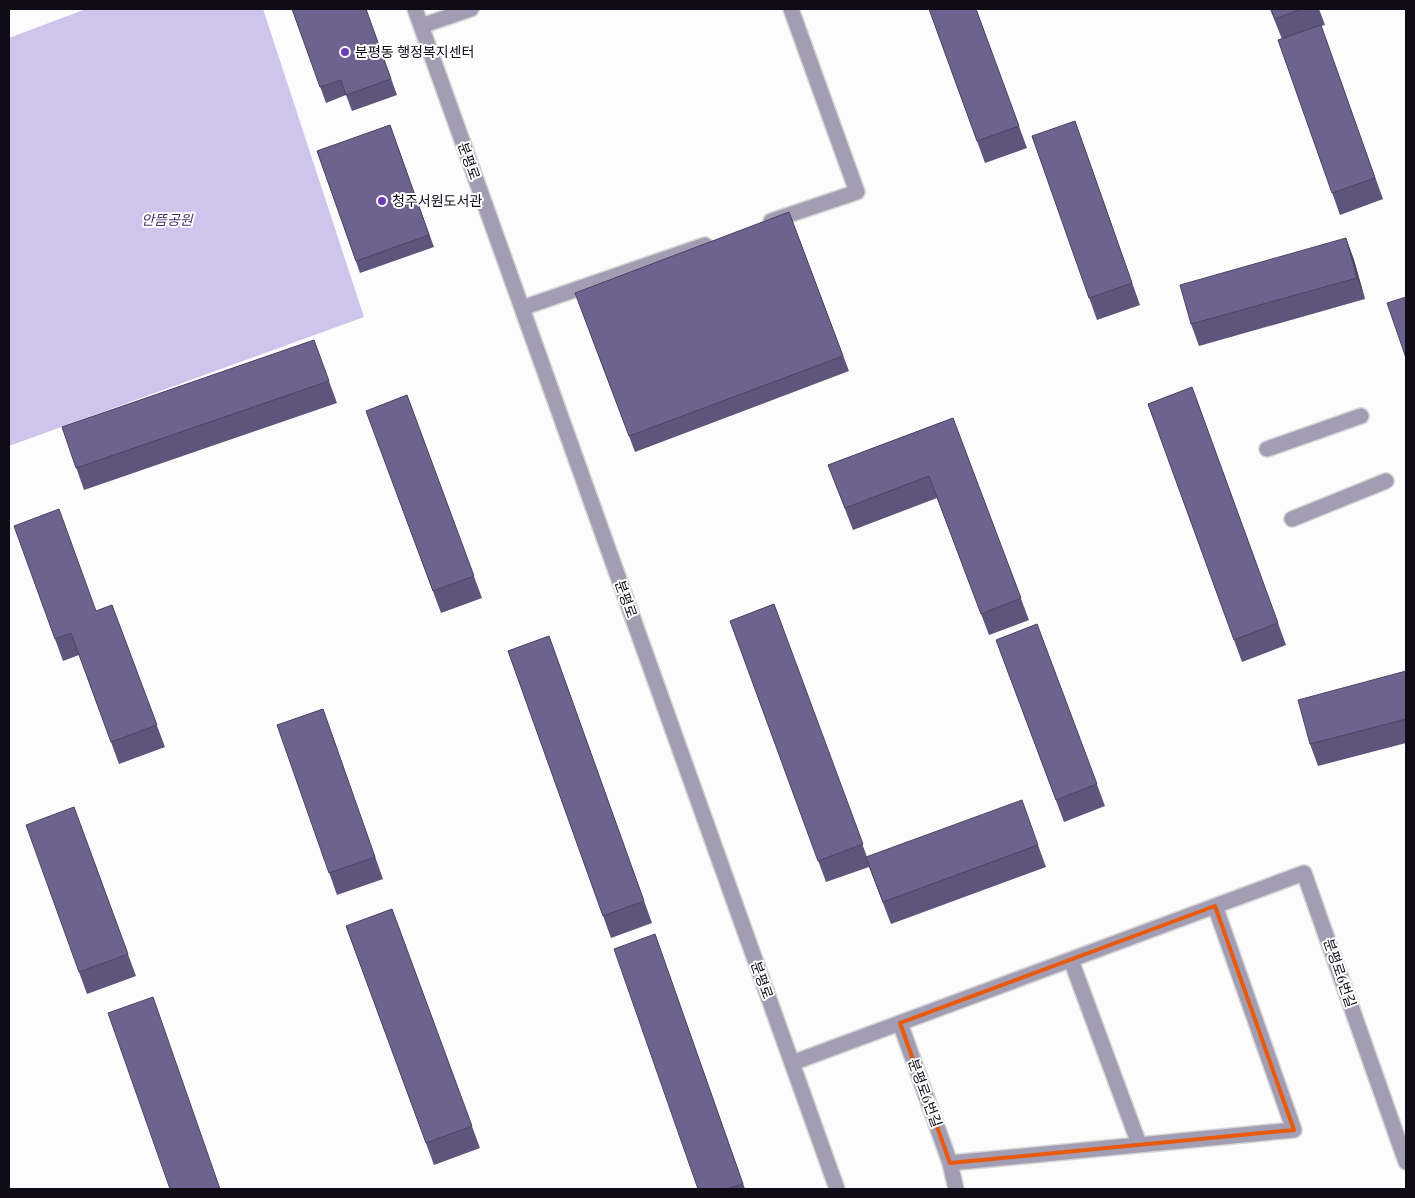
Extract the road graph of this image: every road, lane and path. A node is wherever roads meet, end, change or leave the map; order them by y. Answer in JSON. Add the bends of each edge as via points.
{"nodes":[{"id":1,"x":415,"y":9,"type":"edge"},
{"id":2,"x":471,"y":9,"type":"edge"},
{"id":3,"x":791,"y":9,"type":"edge"},
{"id":4,"x":421,"y":26,"type":"junction"},
{"id":5,"x":754,"y":227,"type":"edge"},
{"id":6,"x":717,"y":240,"type":"edge"},
{"id":7,"x":522,"y":308,"type":"junction"},
{"id":8,"x":1361,"y":416,"type":"dead end"},
{"id":9,"x":1267,"y":449,"type":"dead end"},
{"id":10,"x":1386,"y":481,"type":"dead end"},
{"id":11,"x":1292,"y":519,"type":"dead end"},
{"id":12,"x":1215,"y":906,"type":"junction"},
{"id":13,"x":1071,"y":960,"type":"junction"},
{"id":14,"x":900,"y":1023,"type":"junction"},
{"id":15,"x":792,"y":1063,"type":"junction"},
{"id":16,"x":1139,"y":1144,"type":"junction"},
{"id":17,"x":1406,"y":1162,"type":"edge"},
{"id":18,"x":950,"y":1163,"type":"junction"},
{"id":19,"x":837,"y":1189,"type":"edge"},
{"id":20,"x":956,"y":1189,"type":"edge"}],
"edges":[{"from":1,"to":4,"type":"street","name":"분평로"},
{"from":2,"to":4,"type":"street"},
{"from":3,"to":5,"type":"street","via":[[857,192]]},
{"from":4,"to":7,"type":"street","name":"분평로"},
{"from":6,"to":7,"type":"street"},
{"from":7,"to":15,"type":"street","name":"분평로"},
{"from":8,"to":9,"type":"street"},
{"from":10,"to":11,"type":"street"},
{"from":12,"to":13,"type":"street","name":"분평로6번길"},
{"from":12,"to":16,"type":"street","via":[[1294,1130]]},
{"from":12,"to":17,"type":"street","name":"분평로6번길","via":[[1304,873]]},
{"from":13,"to":14,"type":"street","name":"분평로6번길"},
{"from":13,"to":16,"type":"street"},
{"from":14,"to":15,"type":"street","name":"분평로6번길"},
{"from":14,"to":18,"type":"street","name":"분평로6번길"},
{"from":15,"to":19,"type":"street","name":"분평로"},
{"from":16,"to":18,"type":"street"},
{"from":18,"to":20,"type":"street","name":"분평로6번길"}]}
